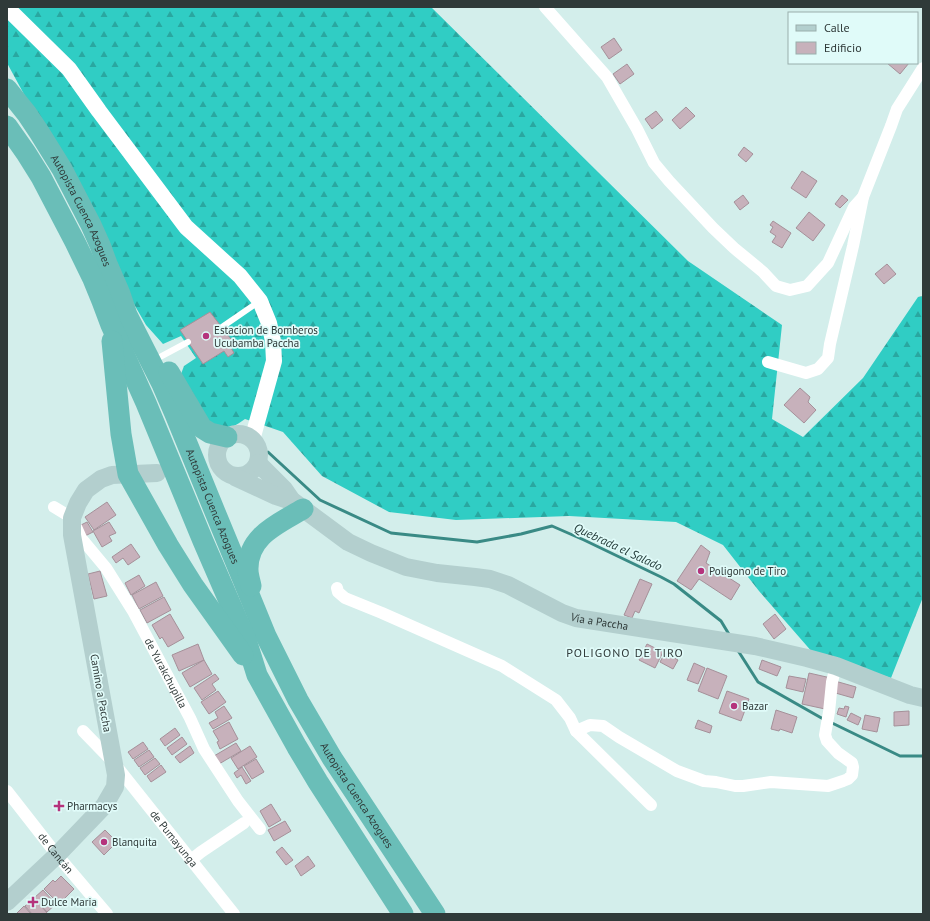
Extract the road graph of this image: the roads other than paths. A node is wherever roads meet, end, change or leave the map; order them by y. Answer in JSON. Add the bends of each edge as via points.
{"nodes":[{"id":1,"x":545,"y":7,"type":"edge"},
{"id":2,"x":7,"y":8,"type":"edge"},
{"id":3,"x":923,"y":68,"type":"edge"},
{"id":4,"x":7,"y":89,"type":"edge"},
{"id":5,"x":7,"y":126,"type":"edge"},
{"id":6,"x":862,"y":197,"type":"junction"},
{"id":7,"x":120,"y":294,"type":"junction"},
{"id":8,"x":260,"y":301,"type":"junction"},
{"id":9,"x":111,"y":325,"type":"junction"},
{"id":10,"x":222,"y":327,"type":"dead end"},
{"id":11,"x":188,"y":342,"type":"dead end"},
{"id":12,"x":160,"y":357,"type":"junction"},
{"id":13,"x":768,"y":362,"type":"dead end"},
{"id":14,"x":227,"y":437,"type":"junction"},
{"id":15,"x":252,"y":440,"type":"junction"},
{"id":16,"x":258,"y":462,"type":"junction"},
{"id":17,"x":157,"y":473,"type":"dead end"},
{"id":18,"x":128,"y":474,"type":"junction"},
{"id":19,"x":235,"y":477,"type":"junction"},
{"id":20,"x":298,"y":506,"type":"junction"},
{"id":21,"x":54,"y":507,"type":"dead end"},
{"id":22,"x":72,"y":518,"type":"junction"},
{"id":23,"x":337,"y":588,"type":"dead end"},
{"id":24,"x":259,"y":619,"type":"junction"},
{"id":25,"x":836,"y":666,"type":"junction"},
{"id":26,"x":257,"y":675,"type":"junction"},
{"id":27,"x":923,"y":698,"type":"edge"},
{"id":28,"x":83,"y":731,"type":"dead end"},
{"id":29,"x":576,"y":731,"type":"junction"},
{"id":30,"x":114,"y":763,"type":"junction"},
{"id":31,"x":7,"y":792,"type":"edge"},
{"id":32,"x":651,"y":805,"type":"dead end"},
{"id":33,"x":244,"y":823,"type":"dead end"},
{"id":34,"x":260,"y":828,"type":"dead end"},
{"id":35,"x":57,"y":855,"type":"junction"},
{"id":36,"x":191,"y":860,"type":"junction"},
{"id":37,"x":7,"y":902,"type":"edge"},
{"id":38,"x":107,"y":914,"type":"edge"},
{"id":39,"x":234,"y":914,"type":"edge"},
{"id":40,"x":403,"y":914,"type":"edge"},
{"id":41,"x":435,"y":914,"type":"edge"}],
"edges":[{"from":1,"to":6,"type":"street","via":[[607,77],[654,164],[713,228],[776,286],[790,290],[806,286],[828,263],[854,207]]},
{"from":2,"to":8,"type":"street","via":[[69,69],[186,227],[240,276]]},
{"from":3,"to":6,"type":"street","via":[[897,109]]},
{"from":4,"to":7,"type":"highway","name":"Autopista Cuenca Azogues","via":[[27,114],[62,169],[91,225]]},
{"from":5,"to":9,"type":"highway","name":"Autopista Cuenca Azogues","via":[[56,204],[93,279]]},
{"from":6,"to":13,"type":"street","via":[[828,358],[818,369],[806,373]]},
{"from":7,"to":12,"type":"highway"},
{"from":7,"to":24,"type":"highway","name":"Autopista Cuenca Azogues","via":[[127,315],[175,414]]},
{"from":8,"to":10,"type":"lane"},
{"from":8,"to":15,"type":"street","via":[[269,323],[274,361]]},
{"from":9,"to":18,"type":"highway","via":[[121,434]]},
{"from":9,"to":26,"type":"highway","name":"Autopista Cuenca Azogues","via":[[246,640]]},
{"from":11,"to":12,"type":"lane"},
{"from":12,"to":14,"type":"highway","via":[[202,428],[210,434]]},
{"from":14,"to":15,"type":"main road","via":[[240,434]]},
{"from":14,"to":19,"type":"main road","via":[[218,447],[217,460],[213,468]]},
{"from":15,"to":16,"type":"main road","via":[[258,450]]},
{"from":16,"to":19,"type":"main road","via":[[249,474]]},
{"from":16,"to":20,"type":"main road","name":"Vía a Paccha"},
{"from":17,"to":18,"type":"main road","name":"Camino a Paccha"},
{"from":18,"to":22,"type":"main road","name":"Camino a Paccha","via":[[101,479],[86,490]]},
{"from":18,"to":26,"type":"highway","via":[[193,585]]},
{"from":19,"to":20,"type":"main road","name":"Vía a Paccha"},
{"from":20,"to":24,"type":"highway","via":[[264,533],[253,546],[248,572]]},
{"from":20,"to":25,"type":"main road","name":"Vía a Paccha","via":[[348,542],[371,553],[406,567],[475,576],[508,584],[576,618],[755,646]]},
{"from":21,"to":22,"type":"street"},
{"from":22,"to":30,"type":"main road","name":"Camino a Paccha","via":[[72,535]]},
{"from":22,"to":34,"type":"street","name":"de Yurakchupilla","via":[[81,538],[106,568],[133,611],[204,748],[238,801]]},
{"from":23,"to":29,"type":"street","via":[[345,598],[502,666],[556,700],[570,718]]},
{"from":24,"to":41,"type":"highway","name":"Autopista Cuenca Azogues","via":[[272,650],[316,732]]},
{"from":25,"to":27,"type":"main road","name":"Vía a Paccha","via":[[906,694]]},
{"from":25,"to":29,"type":"street","via":[[825,735],[838,753],[852,763],[853,771],[848,779],[828,786],[771,782],[735,786],[704,780],[677,771],[603,726],[590,724]]},
{"from":26,"to":40,"type":"highway","name":"Autopista Cuenca Azogues","via":[[340,818]]},
{"from":28,"to":30,"type":"street","name":"de Pumayunga"},
{"from":29,"to":32,"type":"street"},
{"from":30,"to":35,"type":"main road","name":"Camino a Paccha","via":[[115,787],[104,806]]},
{"from":30,"to":36,"type":"street","name":"de Pumayunga"},
{"from":31,"to":35,"type":"street","name":"de Cancán"},
{"from":33,"to":36,"type":"street"},
{"from":35,"to":37,"type":"main road","name":"Camino a Paccha"},
{"from":35,"to":38,"type":"street","name":"de Cancán"},
{"from":36,"to":39,"type":"street","name":"de Pumayunga"}]}
